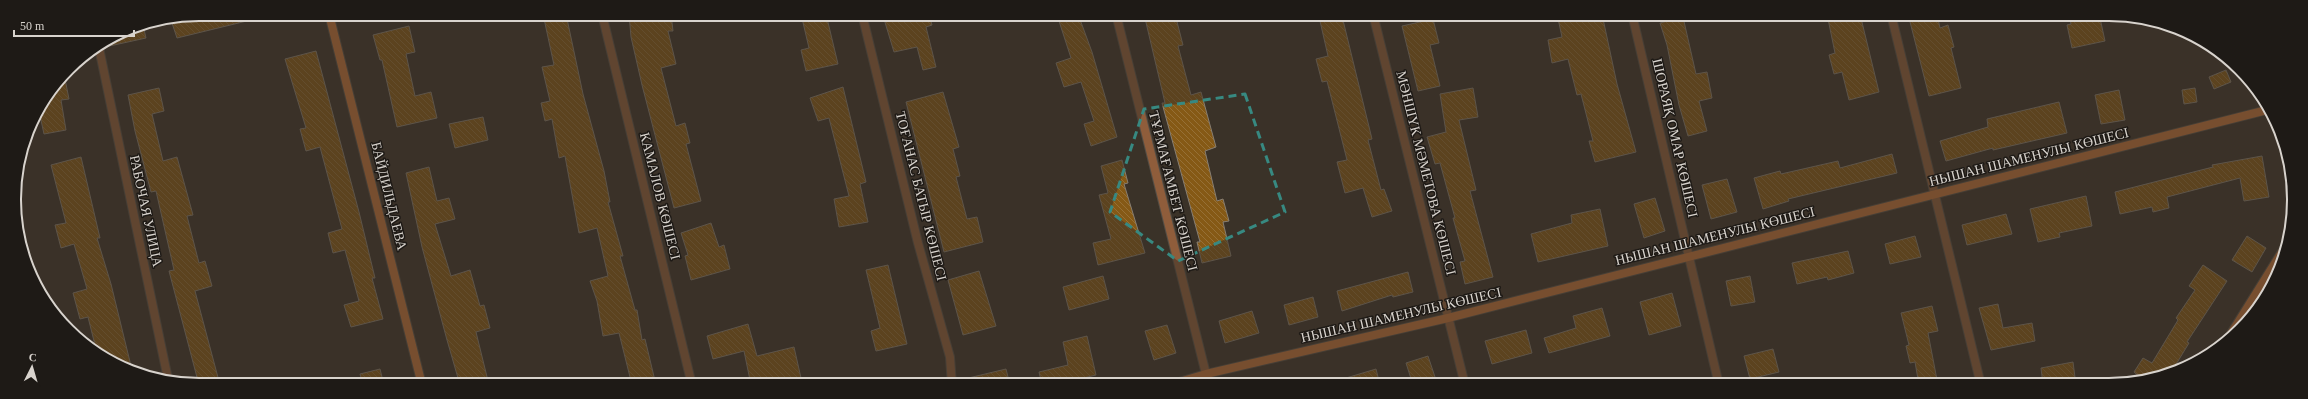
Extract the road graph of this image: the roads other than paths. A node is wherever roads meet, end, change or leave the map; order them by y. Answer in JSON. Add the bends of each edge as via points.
{"nodes":[{"id":1,"x":331,"y":21,"type":"edge"},
{"id":2,"x":604,"y":21,"type":"edge"},
{"id":3,"x":864,"y":21,"type":"edge"},
{"id":4,"x":1118,"y":21,"type":"edge"},
{"id":5,"x":1375,"y":21,"type":"edge"},
{"id":6,"x":1634,"y":21,"type":"edge"},
{"id":7,"x":1893,"y":21,"type":"edge"},
{"id":8,"x":100,"y":51,"type":"edge"},
{"id":9,"x":2263,"y":111,"type":"edge"},
{"id":10,"x":1935,"y":195,"type":"junction"},
{"id":11,"x":1690,"y":256,"type":"junction"},
{"id":12,"x":2276,"y":262,"type":"edge"},
{"id":13,"x":1448,"y":318,"type":"junction"},
{"id":14,"x":2237,"y":323,"type":"edge"},
{"id":15,"x":1206,"y":374,"type":"junction"},
{"id":16,"x":167,"y":375,"type":"edge"},
{"id":17,"x":420,"y":378,"type":"edge"},
{"id":18,"x":690,"y":378,"type":"edge"},
{"id":19,"x":952,"y":378,"type":"edge"},
{"id":20,"x":1193,"y":378,"type":"edge"},
{"id":21,"x":1463,"y":378,"type":"edge"},
{"id":22,"x":1718,"y":378,"type":"edge"},
{"id":23,"x":1979,"y":378,"type":"edge"}],
"edges":[{"from":1,"to":17,"type":"street","name":"БАЙДИЛЬДАЕВА"},
{"from":2,"to":18,"type":"street","name":"КАМАЛОВ КӨШЕСІ"},
{"from":3,"to":19,"type":"street","name":"ТОҒАНАС БАТЫР КӨШЕСІ","via":[[918,243],[950,357]]},
{"from":4,"to":15,"type":"street","name":"ТҰРМАҒАМБЕТ КӨШЕСІ"},
{"from":5,"to":13,"type":"street","name":"МӘНШҮК МӘМЕТОВА КӨШЕСІ"},
{"from":6,"to":11,"type":"street","name":"ШОРАЯҚ ОМАР КӨШЕСІ"},
{"from":7,"to":10,"type":"street"},
{"from":8,"to":16,"type":"street","name":"РАБОЧАЯ УЛИЦА"},
{"from":9,"to":10,"type":"street","name":"НЫШАН ШАМЕНУЛЫ КӨШЕСІ"},
{"from":10,"to":11,"type":"street","name":"НЫШАН ШАМЕНУЛЫ КӨШЕСІ"},
{"from":10,"to":23,"type":"street"},
{"from":11,"to":13,"type":"street","name":"НЫШАН ШАМЕНУЛЫ КӨШЕСІ"},
{"from":11,"to":22,"type":"street","name":"ШОРАЯҚ ОМАР КӨШЕСІ"},
{"from":12,"to":14,"type":"street"},
{"from":13,"to":15,"type":"street","name":"НЫШАН ШАМЕНУЛЫ КӨШЕСІ"},
{"from":13,"to":21,"type":"street","name":"МӘНШҮК МӘМЕТОВА КӨШЕСІ"},
{"from":15,"to":20,"type":"street","name":"НЫШАН ШАМЕНУЛЫ КӨШЕСІ"}]}
